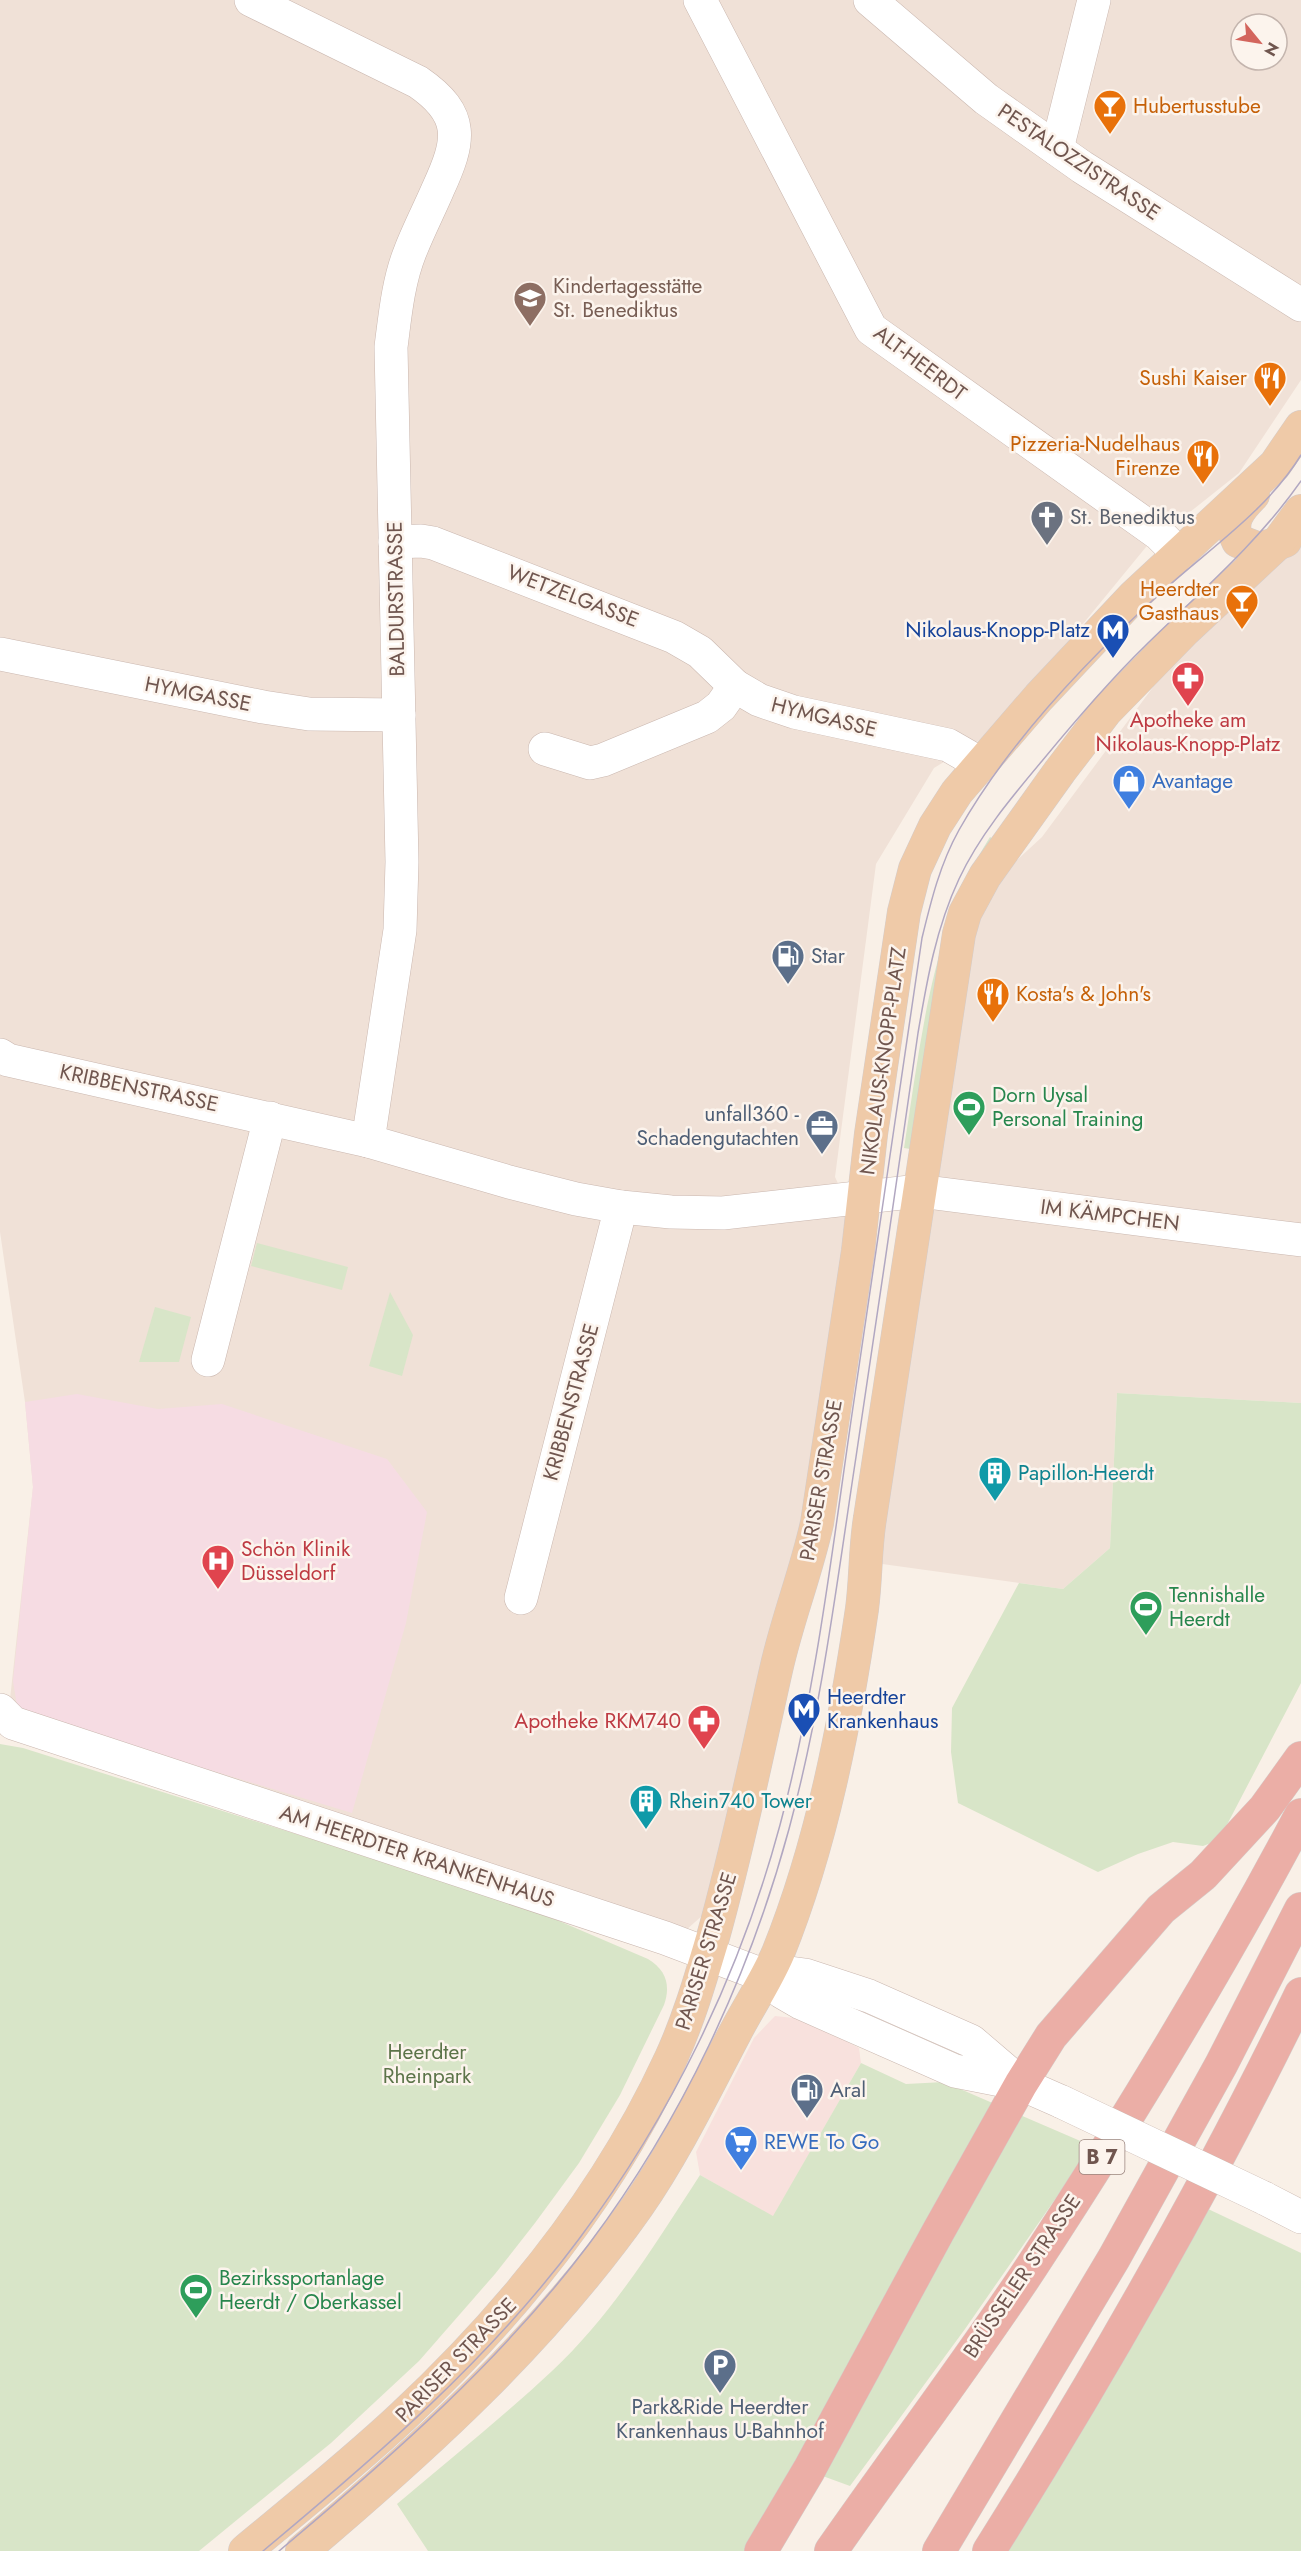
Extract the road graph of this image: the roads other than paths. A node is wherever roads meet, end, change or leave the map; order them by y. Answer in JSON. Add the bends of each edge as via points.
{"nodes":[{"id":1,"x":251,"y":0,"type":"edge"},
{"id":2,"x":700,"y":0,"type":"edge"},
{"id":3,"x":870,"y":0,"type":"edge"},
{"id":4,"x":1094,"y":0,"type":"edge"},
{"id":5,"x":1057,"y":149,"type":"junction"},
{"id":6,"x":1301,"y":305,"type":"edge"},
{"id":7,"x":1301,"y":427,"type":"edge"},
{"id":8,"x":1275,"y":465,"type":"junction"},
{"id":9,"x":1301,"y":511,"type":"edge"},
{"id":10,"x":1289,"y":538,"type":"edge"},
{"id":11,"x":395,"y":542,"type":"junction"},
{"id":12,"x":1179,"y":554,"type":"junction"},
{"id":13,"x":0,"y":654,"type":"edge"},
{"id":14,"x":735,"y":686,"type":"junction"},
{"id":15,"x":399,"y":716,"type":"junction"},
{"id":16,"x":545,"y":749,"type":"dead end"},
{"id":17,"x":981,"y":764,"type":"junction"},
{"id":18,"x":4,"y":1057,"type":"edge"},
{"id":19,"x":270,"y":1118,"type":"junction"},
{"id":20,"x":368,"y":1141,"type":"junction"},
{"id":21,"x":919,"y":1191,"type":"junction"},
{"id":22,"x":863,"y":1198,"type":"junction"},
{"id":23,"x":621,"y":1207,"type":"junction"},
{"id":24,"x":1301,"y":1240,"type":"edge"},
{"id":25,"x":904,"y":1290,"type":"junction"},
{"id":26,"x":208,"y":1360,"type":"dead end"},
{"id":27,"x":521,"y":1598,"type":"dead end"},
{"id":28,"x":0,"y":1710,"type":"edge"},
{"id":29,"x":1301,"y":1758,"type":"edge"},
{"id":30,"x":1301,"y":1815,"type":"edge"},
{"id":31,"x":1301,"y":1909,"type":"edge"},
{"id":32,"x":708,"y":1954,"type":"junction"},
{"id":33,"x":768,"y":1977,"type":"junction"},
{"id":34,"x":1301,"y":1994,"type":"edge"},
{"id":35,"x":1301,"y":2027,"type":"edge"},
{"id":36,"x":1268,"y":2062,"type":"junction"},
{"id":37,"x":1021,"y":2084,"type":"junction"},
{"id":38,"x":1301,"y":2217,"type":"edge"},
{"id":39,"x":988,"y":2466,"type":"junction"},
{"id":40,"x":878,"y":2483,"type":"junction"},
{"id":41,"x":245,"y":2551,"type":"edge"},
{"id":42,"x":302,"y":2551,"type":"edge"},
{"id":43,"x":760,"y":2551,"type":"edge"},
{"id":44,"x":817,"y":2551,"type":"edge"},
{"id":45,"x":831,"y":2551,"type":"edge"},
{"id":46,"x":924,"y":2551,"type":"edge"},
{"id":47,"x":939,"y":2551,"type":"edge"},
{"id":48,"x":989,"y":2551,"type":"edge"}],
"edges":[{"from":1,"to":11,"type":"street","name":"BALDURSTRASSE","via":[[418,82],[435,93],[453,120],[456,139],[452,159],[409,254],[397,299],[391,347]]},
{"from":2,"to":12,"type":"street","name":"ALT-HEERDT","via":[[871,329],[1159,534]]},
{"from":3,"to":5,"type":"street","name":"PESTALOZZISTRASSE","via":[[986,99]]},
{"from":4,"to":5,"type":"street"},
{"from":5,"to":6,"type":"street","name":"PESTALOZZISTRASSE"},
{"from":7,"to":8,"type":"main road","name":"NIKOLAUS-KNOPP-PLATZ"},
{"from":8,"to":10,"type":"main road","via":[[1265,484],[1237,513],[1233,531],[1238,541],[1259,549]]},
{"from":8,"to":12,"type":"main road","name":"NIKOLAUS-KNOPP-PLATZ"},
{"from":9,"to":10,"type":"main road"},
{"from":10,"to":21,"type":"main road","via":[[1185,630],[1106,711],[974,894],[959,934]]},
{"from":11,"to":14,"type":"street","name":"WETZELGASSE","via":[[433,543],[647,625],[700,652]]},
{"from":11,"to":15,"type":"street","name":"BALDURSTRASSE"},
{"from":12,"to":17,"type":"main road","name":"NIKOLAUS-KNOPP-PLATZ","via":[[1080,651]]},
{"from":13,"to":15,"type":"street","name":"HYMGASSE","via":[[263,707],[309,714]]},
{"from":14,"to":16,"type":"street","via":[[721,706],[706,717],[603,760],[590,763]]},
{"from":14,"to":17,"type":"street","name":"HYMGASSE","via":[[759,700],[794,712],[948,745]]},
{"from":15,"to":20,"type":"street","name":"BALDURSTRASSE","via":[[400,930]]},
{"from":17,"to":22,"type":"main road","name":"NIKOLAUS-KNOPP-PLATZ","via":[[935,826],[912,879]]},
{"from":18,"to":19,"type":"street","name":"KRIBBENSTRASSE"},
{"from":19,"to":20,"type":"street","name":"KRIBBENSTRASSE"},
{"from":19,"to":26,"type":"street"},
{"from":20,"to":23,"type":"street","name":"KRIBBENSTRASSE","via":[[509,1182]]},
{"from":21,"to":22,"type":"street"},
{"from":21,"to":24,"type":"street","name":"IM KÄMPCHEN"},
{"from":21,"to":25,"type":"main road","name":"PARISER STRASSE"},
{"from":22,"to":23,"type":"street","name":"KRIBBENSTRASSE","via":[[723,1213]]},
{"from":22,"to":25,"type":"street","name":"PARISER STRASSE","via":[[882,1205],[898,1219],[895,1264]]},
{"from":22,"to":32,"type":"main road","name":"PARISER STRASSE","via":[[817,1523],[777,1668],[739,1844]]},
{"from":23,"to":27,"type":"street","name":"KRIBBENSTRASSE"},
{"from":25,"to":33,"type":"main road","name":"PARISER STRASSE","via":[[868,1528],[863,1602],[838,1740],[802,1886]]},
{"from":28,"to":32,"type":"street","name":"AM HEERDTER KRANKENHAUS","via":[[13,1724]]},
{"from":29,"to":37,"type":"highway","via":[[1265,1808],[1203,1875],[1161,1909],[1051,2036]]},
{"from":30,"to":40,"type":"highway","name":"BRÜSSELER STRASSE","number":"B 7","via":[[1252,1909],[1169,2051],[1030,2267]]},
{"from":31,"to":39,"type":"highway","via":[[1221,2065],[1114,2258]]},
{"from":32,"to":33,"type":"street","name":"AM HEERDTER KRANKENHAUS"},
{"from":32,"to":41,"type":"main road","name":"PARISER STRASSE","via":[[673,2055],[644,2112],[546,2264],[502,2316],[402,2417]]},
{"from":33,"to":37,"type":"street","via":[[805,1975],[869,1996],[971,2041]]},
{"from":33,"to":42,"type":"main road","name":"PARISER STRASSE","via":[[665,2163],[638,2205],[567,2296],[481,2391]]},
{"from":34,"to":36,"type":"highway"},
{"from":35,"to":36,"type":"highway"},
{"from":36,"to":48,"type":"highway","via":[[1106,2360]]},
{"from":37,"to":38,"type":"street","bridge":true},
{"from":37,"to":43,"type":"highway","via":[[809,2470]]},
{"from":39,"to":46,"type":"highway"},
{"from":39,"to":47,"type":"highway"},
{"from":40,"to":44,"type":"highway","name":"BRÜSSELER STRASSE"},
{"from":40,"to":45,"type":"highway","name":"BRÜSSELER STRASSE","number":"B 7"}]}
